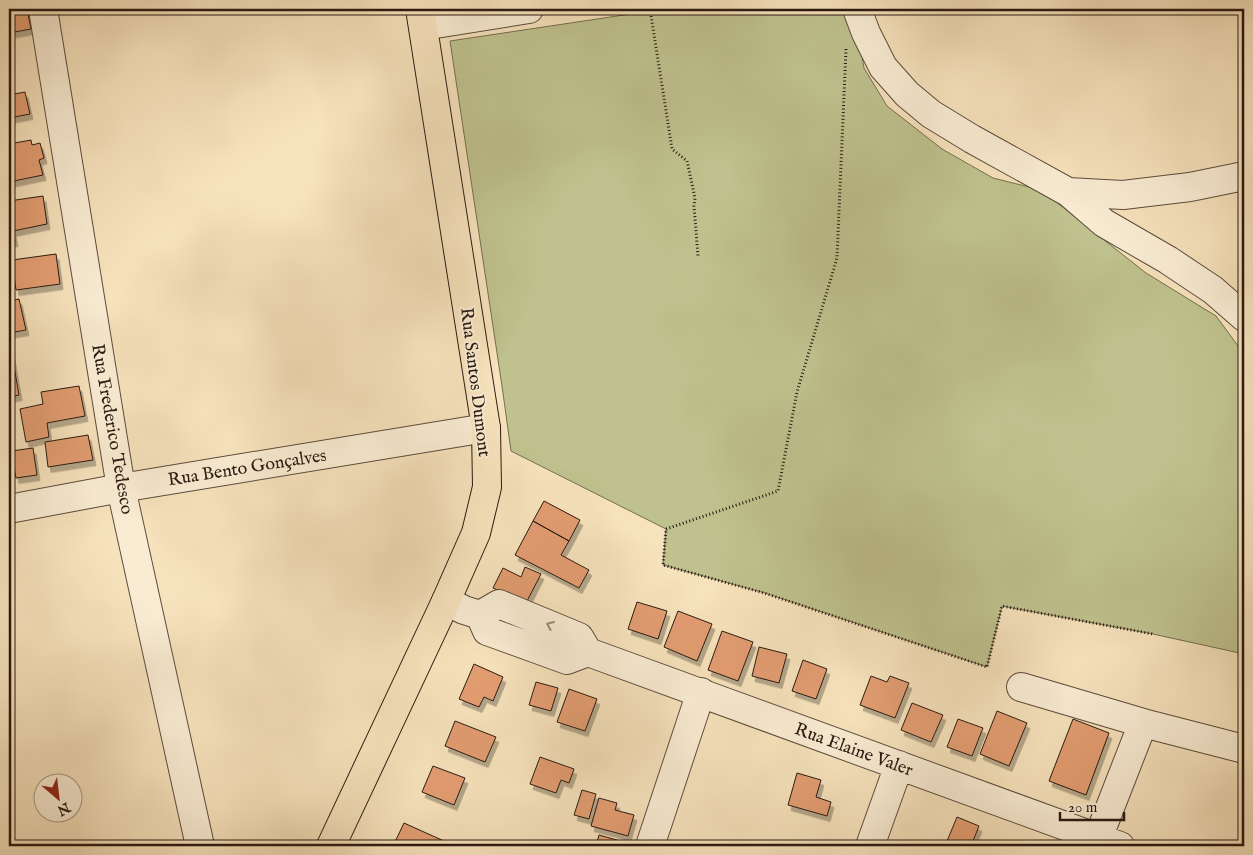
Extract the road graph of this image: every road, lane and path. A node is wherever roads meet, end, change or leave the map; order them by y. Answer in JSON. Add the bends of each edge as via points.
{"nodes":[{"id":1,"x":42,"y":9,"type":"edge"},
{"id":2,"x":529,"y":9,"type":"edge"},
{"id":3,"x":650,"y":9,"type":"edge"},
{"id":4,"x":857,"y":9,"type":"edge"},
{"id":5,"x":421,"y":17,"type":"edge"},
{"id":6,"x":846,"y":49,"type":"dead end"},
{"id":7,"x":1244,"y":176,"type":"edge"},
{"id":8,"x":1068,"y":192,"type":"junction"},
{"id":9,"x":698,"y":256,"type":"dead end"},
{"id":10,"x":1244,"y":317,"type":"edge"},
{"id":11,"x":486,"y":428,"type":"junction"},
{"id":12,"x":121,"y":488,"type":"junction"},
{"id":13,"x":9,"y":510,"type":"edge"},
{"id":14,"x":446,"y":601,"type":"junction"},
{"id":15,"x":1152,"y":634,"type":"dead end"},
{"id":16,"x":1021,"y":687,"type":"dead end"},
{"id":17,"x":701,"y":692,"type":"junction"},
{"id":18,"x":1141,"y":728,"type":"junction"},
{"id":19,"x":1244,"y":749,"type":"edge"},
{"id":20,"x":899,"y":765,"type":"junction"},
{"id":21,"x":1104,"y":844,"type":"edge"},
{"id":22,"x":200,"y":846,"type":"edge"},
{"id":23,"x":330,"y":846,"type":"edge"},
{"id":24,"x":650,"y":846,"type":"edge"},
{"id":25,"x":870,"y":846,"type":"edge"}],
"edges":[{"from":1,"to":12,"type":"street","name":"Rua Frederico Tedesco"},
{"from":2,"to":5,"type":"street"},
{"from":3,"to":9,"type":"path","via":[[672,149],[687,161],[695,198]]},
{"from":4,"to":8,"type":"street","via":[[883,67],[907,94],[931,114]]},
{"from":5,"to":11,"type":"main road","name":"Rua Santos Dumont"},
{"from":6,"to":15,"type":"path","via":[[837,258],[797,392],[778,491],[666,530],[663,565],[764,593],[986,668],[1002,606]]},
{"from":7,"to":8,"type":"street","via":[[1123,195]]},
{"from":8,"to":10,"type":"street","via":[[1104,223],[1213,290]]},
{"from":11,"to":12,"type":"street","name":"Rua Bento Gonçalves"},
{"from":11,"to":14,"type":"main road","name":"Rua Santos Dumont","via":[[487,486],[476,533]]},
{"from":12,"to":13,"type":"street","name":"Rua Bento Gonçalves"},
{"from":12,"to":22,"type":"street","name":"Rua Frederico Tedesco"},
{"from":14,"to":17,"type":"street","name":"Rua Elaine Valer","via":[[480,615],[487,631],[567,660],[588,652]]},
{"from":14,"to":23,"type":"main road","name":"Rua Santos Dumont"},
{"from":16,"to":18,"type":"street"},
{"from":17,"to":20,"type":"street","name":"Rua Elaine Valer"},
{"from":17,"to":24,"type":"street"},
{"from":18,"to":19,"type":"street"},
{"from":18,"to":21,"type":"street"},
{"from":20,"to":21,"type":"street","name":"Rua Elaine Valer"},
{"from":20,"to":25,"type":"street"}]}
